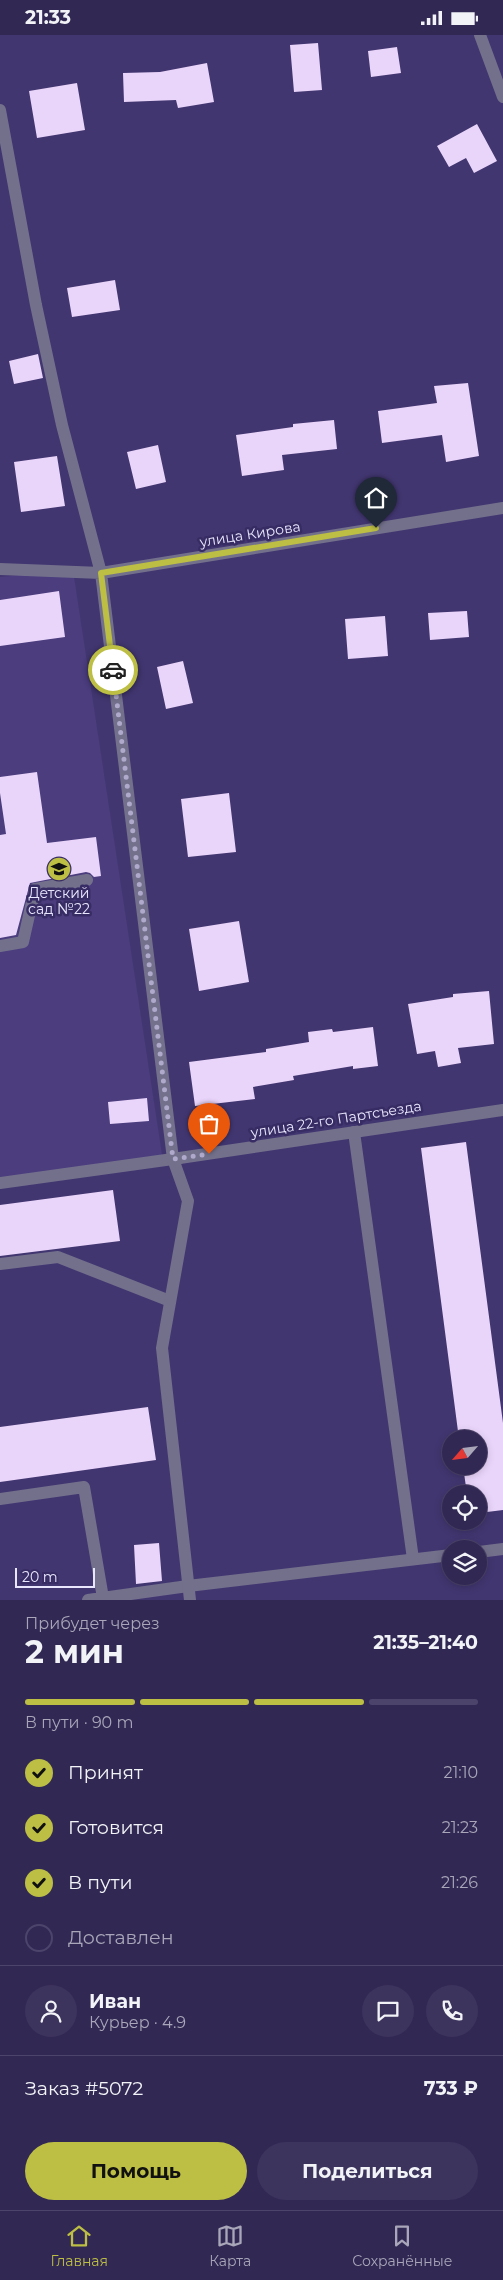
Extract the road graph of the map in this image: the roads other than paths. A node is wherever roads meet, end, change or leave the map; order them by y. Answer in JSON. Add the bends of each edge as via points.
{"nodes":[{"id":1,"x":480,"y":35,"type":"edge"},
{"id":2,"x":503,"y":97,"type":"edge"},
{"id":3,"x":0,"y":110,"type":"edge"},
{"id":4,"x":503,"y":508,"type":"edge"},
{"id":5,"x":0,"y":569,"type":"edge"},
{"id":6,"x":101,"y":573,"type":"junction"},
{"id":7,"x":87,"y":880,"type":"dead end"},
{"id":8,"x":0,"y":946,"type":"edge"},
{"id":9,"x":503,"y":1109,"type":"edge"},
{"id":10,"x":354,"y":1132,"type":"junction"},
{"id":11,"x":177,"y":1159,"type":"junction"},
{"id":12,"x":0,"y":1183,"type":"edge"},
{"id":13,"x":0,"y":1263,"type":"edge"},
{"id":14,"x":170,"y":1301,"type":"junction"},
{"id":15,"x":0,"y":1499,"type":"edge"},
{"id":16,"x":503,"y":1549,"type":"edge"},
{"id":17,"x":487,"y":1551,"type":"edge"},
{"id":18,"x":442,"y":1556,"type":"edge"},
{"id":19,"x":413,"y":1559,"type":"junction"},
{"id":20,"x":188,"y":1586,"type":"junction"},
{"id":21,"x":103,"y":1598,"type":"junction"},
{"id":22,"x":88,"y":1600,"type":"edge"},
{"id":23,"x":190,"y":1600,"type":"edge"}],
"edges":[{"from":1,"to":2,"type":"street"},
{"from":3,"to":6,"type":"street","via":[[62,425]]},
{"from":4,"to":6,"type":"street","name":"улица Кирова"},
{"from":5,"to":6,"type":"street","name":"улица Кирова"},
{"from":6,"to":11,"type":"street"},
{"from":7,"to":8,"type":"street","via":[[35,889],[23,941]]},
{"from":9,"to":10,"type":"street","name":"улица 22-го Партсъезда"},
{"from":10,"to":11,"type":"street","name":"улица 22-го Партсъезда"},
{"from":10,"to":19,"type":"street"},
{"from":11,"to":12,"type":"street","name":"улица 22-го Партсъезда"},
{"from":11,"to":14,"type":"street","via":[[188,1201]]},
{"from":13,"to":14,"type":"street","via":[[58,1257]]},
{"from":14,"to":20,"type":"street","via":[[162,1348]]},
{"from":15,"to":21,"type":"street","via":[[84,1487]]},
{"from":16,"to":17,"type":"street"},
{"from":18,"to":19,"type":"street"},
{"from":19,"to":20,"type":"street"},
{"from":20,"to":21,"type":"street"},
{"from":20,"to":23,"type":"street"},
{"from":21,"to":22,"type":"street"}]}
